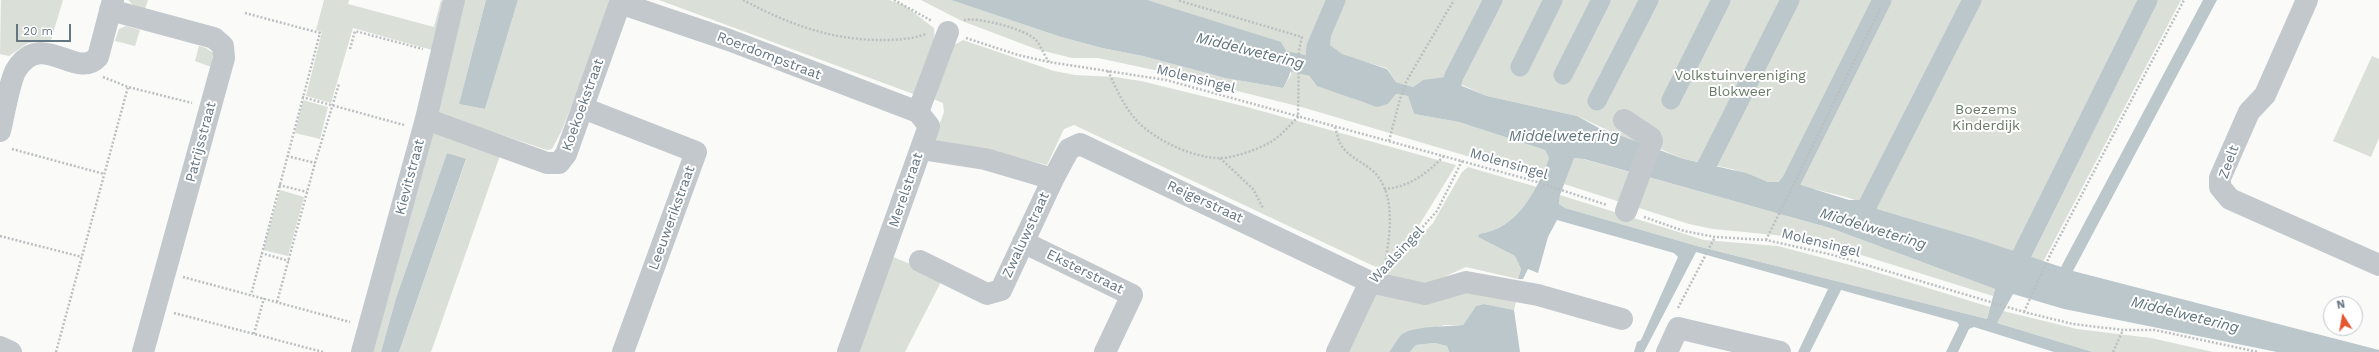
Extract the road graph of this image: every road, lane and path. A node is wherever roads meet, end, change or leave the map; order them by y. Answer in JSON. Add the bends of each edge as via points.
{"nodes":[{"id":1,"x":454,"y":0,"type":"edge"},
{"id":2,"x":743,"y":0,"type":"edge"},
{"id":3,"x":894,"y":0,"type":"edge"},
{"id":4,"x":1177,"y":0,"type":"edge"},
{"id":5,"x":1454,"y":0,"type":"edge"},
{"id":6,"x":2184,"y":0,"type":"edge"},
{"id":7,"x":2307,"y":0,"type":"edge"},
{"id":8,"x":620,"y":3,"type":"joint"},
{"id":9,"x":112,"y":5,"type":"edge"},
{"id":10,"x":1880,"y":9,"type":"dead end"},
{"id":11,"x":245,"y":14,"type":"dead end"},
{"id":12,"x":945,"y":30,"type":"junction"},
{"id":13,"x":350,"y":49,"type":"dead end"},
{"id":14,"x":428,"y":50,"type":"dead end"},
{"id":15,"x":1049,"y":62,"type":"junction"},
{"id":16,"x":8,"y":69,"type":"edge"},
{"id":17,"x":1108,"y":70,"type":"junction"},
{"id":18,"x":103,"y":77,"type":"dead end"},
{"id":19,"x":339,"y":84,"type":"dead end"},
{"id":20,"x":128,"y":87,"type":"junction"},
{"id":21,"x":302,"y":97,"type":"junction"},
{"id":22,"x":196,"y":104,"type":"dead end"},
{"id":23,"x":332,"y":106,"type":"junction"},
{"id":24,"x":583,"y":108,"type":"junction"},
{"id":25,"x":918,"y":112,"type":"junction"},
{"id":26,"x":1298,"y":117,"type":"junction"},
{"id":27,"x":1624,"y":120,"type":"dead end"},
{"id":28,"x":416,"y":122,"type":"junction"},
{"id":29,"x":1335,"y":127,"type":"junction"},
{"id":30,"x":0,"y":131,"type":"edge"},
{"id":31,"x":1389,"y":141,"type":"junction"},
{"id":32,"x":12,"y":149,"type":"dead end"},
{"id":33,"x":921,"y":149,"type":"junction"},
{"id":34,"x":287,"y":156,"type":"junction"},
{"id":35,"x":1444,"y":156,"type":"junction"},
{"id":36,"x":1219,"y":158,"type":"junction"},
{"id":37,"x":1462,"y":161,"type":"junction"},
{"id":38,"x":315,"y":163,"type":"junction"},
{"id":39,"x":104,"y":174,"type":"junction"},
{"id":40,"x":1053,"y":179,"type":"junction"},
{"id":41,"x":279,"y":185,"type":"junction"},
{"id":42,"x":1384,"y":189,"type":"junction"},
{"id":43,"x":307,"y":192,"type":"junction"},
{"id":44,"x":1626,"y":211,"type":"junction"},
{"id":45,"x":1266,"y":231,"type":"junction"},
{"id":46,"x":0,"y":236,"type":"edge"},
{"id":47,"x":1715,"y":237,"type":"junction"},
{"id":48,"x":1766,"y":240,"type":"junction"},
{"id":49,"x":1023,"y":242,"type":"junction"},
{"id":50,"x":261,"y":253,"type":"junction"},
{"id":51,"x":82,"y":257,"type":"junction"},
{"id":52,"x":289,"y":261,"type":"junction"},
{"id":53,"x":920,"y":261,"type":"dead end"},
{"id":54,"x":2379,"y":265,"type":"edge"},
{"id":55,"x":1378,"y":275,"type":"junction"},
{"id":56,"x":179,"y":276,"type":"dead end"},
{"id":57,"x":251,"y":295,"type":"junction"},
{"id":58,"x":264,"y":298,"type":"junction"},
{"id":59,"x":278,"y":302,"type":"junction"},
{"id":60,"x":167,"y":312,"type":"dead end"},
{"id":61,"x":2024,"y":312,"type":"junction"},
{"id":62,"x":1622,"y":319,"type":"dead end"},
{"id":63,"x":369,"y":327,"type":"junction"},
{"id":64,"x":1678,"y":328,"type":"junction"},
{"id":65,"x":2123,"y":330,"type":"junction"},
{"id":66,"x":254,"y":334,"type":"junction"},
{"id":67,"x":0,"y":346,"type":"edge"},
{"id":68,"x":11,"y":352,"type":"edge"},
{"id":69,"x":56,"y":352,"type":"edge"},
{"id":70,"x":143,"y":352,"type":"edge"},
{"id":71,"x":323,"y":352,"type":"edge"},
{"id":72,"x":362,"y":352,"type":"edge"},
{"id":73,"x":623,"y":352,"type":"edge"},
{"id":74,"x":848,"y":352,"type":"edge"},
{"id":75,"x":1105,"y":352,"type":"edge"},
{"id":76,"x":1337,"y":352,"type":"edge"},
{"id":77,"x":1667,"y":352,"type":"edge"},
{"id":78,"x":1780,"y":352,"type":"edge"},
{"id":79,"x":2113,"y":352,"type":"edge"},
{"id":80,"x":2258,"y":352,"type":"edge"}],
"edges":[{"from":1,"to":28,"type":"street","name":"Kievitstraat"},
{"from":2,"to":12,"type":"path","via":[[771,15],[809,30],[852,40],[894,40]]},
{"from":3,"to":12,"type":"path","name":"Molensingel"},
{"from":4,"to":26,"type":"path","via":[[1302,37],[1299,50]]},
{"from":5,"to":31,"type":"path","via":[[1407,80]]},
{"from":6,"to":61,"type":"path","via":[[2050,255]]},
{"from":7,"to":54,"type":"street","name":"Zeelt","via":[[2265,95],[2249,112],[2220,178],[2220,187],[2230,199]]},
{"from":8,"to":24,"type":"street","name":"Koekoekstraat"},
{"from":8,"to":25,"type":"street","name":"Roerdompstraat","via":[[729,40]]},
{"from":9,"to":16,"type":"street","via":[[98,58],[93,63],[85,65],[41,53],[26,58]]},
{"from":9,"to":70,"type":"street","name":"Patrijsstraat","via":[[214,38],[223,46],[224,58]]},
{"from":10,"to":48,"type":"path"},
{"from":11,"to":21,"type":"path","via":[[320,33]]},
{"from":12,"to":15,"type":"path","name":"Molensingel","via":[[1018,55]]},
{"from":12,"to":15,"type":"path","via":[[966,19],[981,20],[1026,33],[1036,40]]},
{"from":12,"to":25,"type":"street"},
{"from":13,"to":14,"type":"path","via":[[355,31]]},
{"from":15,"to":17,"type":"path","name":"Molensingel"},
{"from":16,"to":30,"type":"street"},
{"from":17,"to":26,"type":"path","name":"Molensingel","via":[[1166,80]]},
{"from":17,"to":36,"type":"path","via":[[1121,98],[1137,121],[1178,148]]},
{"from":18,"to":20,"type":"path"},
{"from":19,"to":23,"type":"path"},
{"from":20,"to":22,"type":"path"},
{"from":20,"to":39,"type":"path"},
{"from":21,"to":23,"type":"path"},
{"from":21,"to":34,"type":"path"},
{"from":23,"to":28,"type":"path"},
{"from":23,"to":38,"type":"path"},
{"from":24,"to":28,"type":"street","name":"Koekoekstraat","via":[[566,154],[559,162],[547,163]]},
{"from":24,"to":73,"type":"street","name":"Leeuwerikstraat","via":[[696,152]]},
{"from":25,"to":33,"type":"street","name":"Merelstraat","via":[[929,126]]},
{"from":26,"to":29,"type":"path","name":"Molensingel"},
{"from":26,"to":36,"type":"path","via":[[1269,143],[1243,153]]},
{"from":27,"to":44,"type":"street","via":[[1652,141]]},
{"from":28,"to":63,"type":"street","name":"Kievitstraat"},
{"from":29,"to":31,"type":"path","name":"Molensingel"},
{"from":29,"to":42,"type":"path","via":[[1341,145],[1376,174]]},
{"from":31,"to":35,"type":"path","name":"Molensingel"},
{"from":32,"to":39,"type":"path"},
{"from":33,"to":40,"type":"street","name":"Zwaluwstraat","via":[[985,159]]},
{"from":33,"to":74,"type":"street","name":"Merelstraat"},
{"from":34,"to":38,"type":"path"},
{"from":34,"to":41,"type":"path"},
{"from":35,"to":37,"type":"path","name":"Molensingel"},
{"from":35,"to":42,"type":"path","via":[[1414,182],[1398,188]]},
{"from":36,"to":45,"type":"path","via":[[1252,189],[1262,205]]},
{"from":37,"to":44,"type":"path","name":"Molensingel"},
{"from":37,"to":55,"type":"path","name":"Waalsingel","via":[[1437,211]]},
{"from":38,"to":43,"type":"path"},
{"from":39,"to":51,"type":"path"},
{"from":40,"to":45,"type":"street","name":"Reigerstraat","via":[[1069,149],[1080,144]]},
{"from":40,"to":49,"type":"street","name":"Zwaluwstraat"},
{"from":41,"to":43,"type":"path"},
{"from":41,"to":50,"type":"path"},
{"from":42,"to":55,"type":"path","via":[[1389,208],[1390,230]]},
{"from":43,"to":52,"type":"path"},
{"from":44,"to":47,"type":"path","name":"Molensingel","via":[[1684,231]]},
{"from":45,"to":55,"type":"street","name":"Reigerstraat"},
{"from":46,"to":51,"type":"path"},
{"from":47,"to":48,"type":"path","name":"Molensingel"},
{"from":47,"to":64,"type":"path","via":[[1671,322]]},
{"from":48,"to":61,"type":"path","name":"Molensingel","via":[[1833,255]]},
{"from":49,"to":53,"type":"street","name":"Zwaluwstraat","via":[[1001,290],[987,294]]},
{"from":49,"to":75,"type":"street","name":"Eksterstraat","via":[[1132,295]]},
{"from":50,"to":52,"type":"path"},
{"from":50,"to":57,"type":"path"},
{"from":51,"to":69,"type":"path"},
{"from":52,"to":59,"type":"path"},
{"from":55,"to":62,"type":"street","name":"Reigerstraat","via":[[1425,294],[1466,282],[1538,295]]},
{"from":55,"to":76,"type":"street","name":"Waalsingel"},
{"from":56,"to":57,"type":"path"},
{"from":57,"to":58,"type":"path"},
{"from":58,"to":59,"type":"path"},
{"from":58,"to":66,"type":"path"},
{"from":59,"to":63,"type":"path"},
{"from":60,"to":66,"type":"path"},
{"from":61,"to":65,"type":"path","name":"Molensingel","via":[[2073,324]]},
{"from":63,"to":72,"type":"street","name":"Kievitstraat"},
{"from":64,"to":77,"type":"street"},
{"from":64,"to":78,"type":"street"},
{"from":65,"to":79,"type":"path"},
{"from":65,"to":80,"type":"path","name":"Molensingel","via":[[2155,330]]},
{"from":66,"to":71,"type":"path"},
{"from":67,"to":68,"type":"street"}]}
